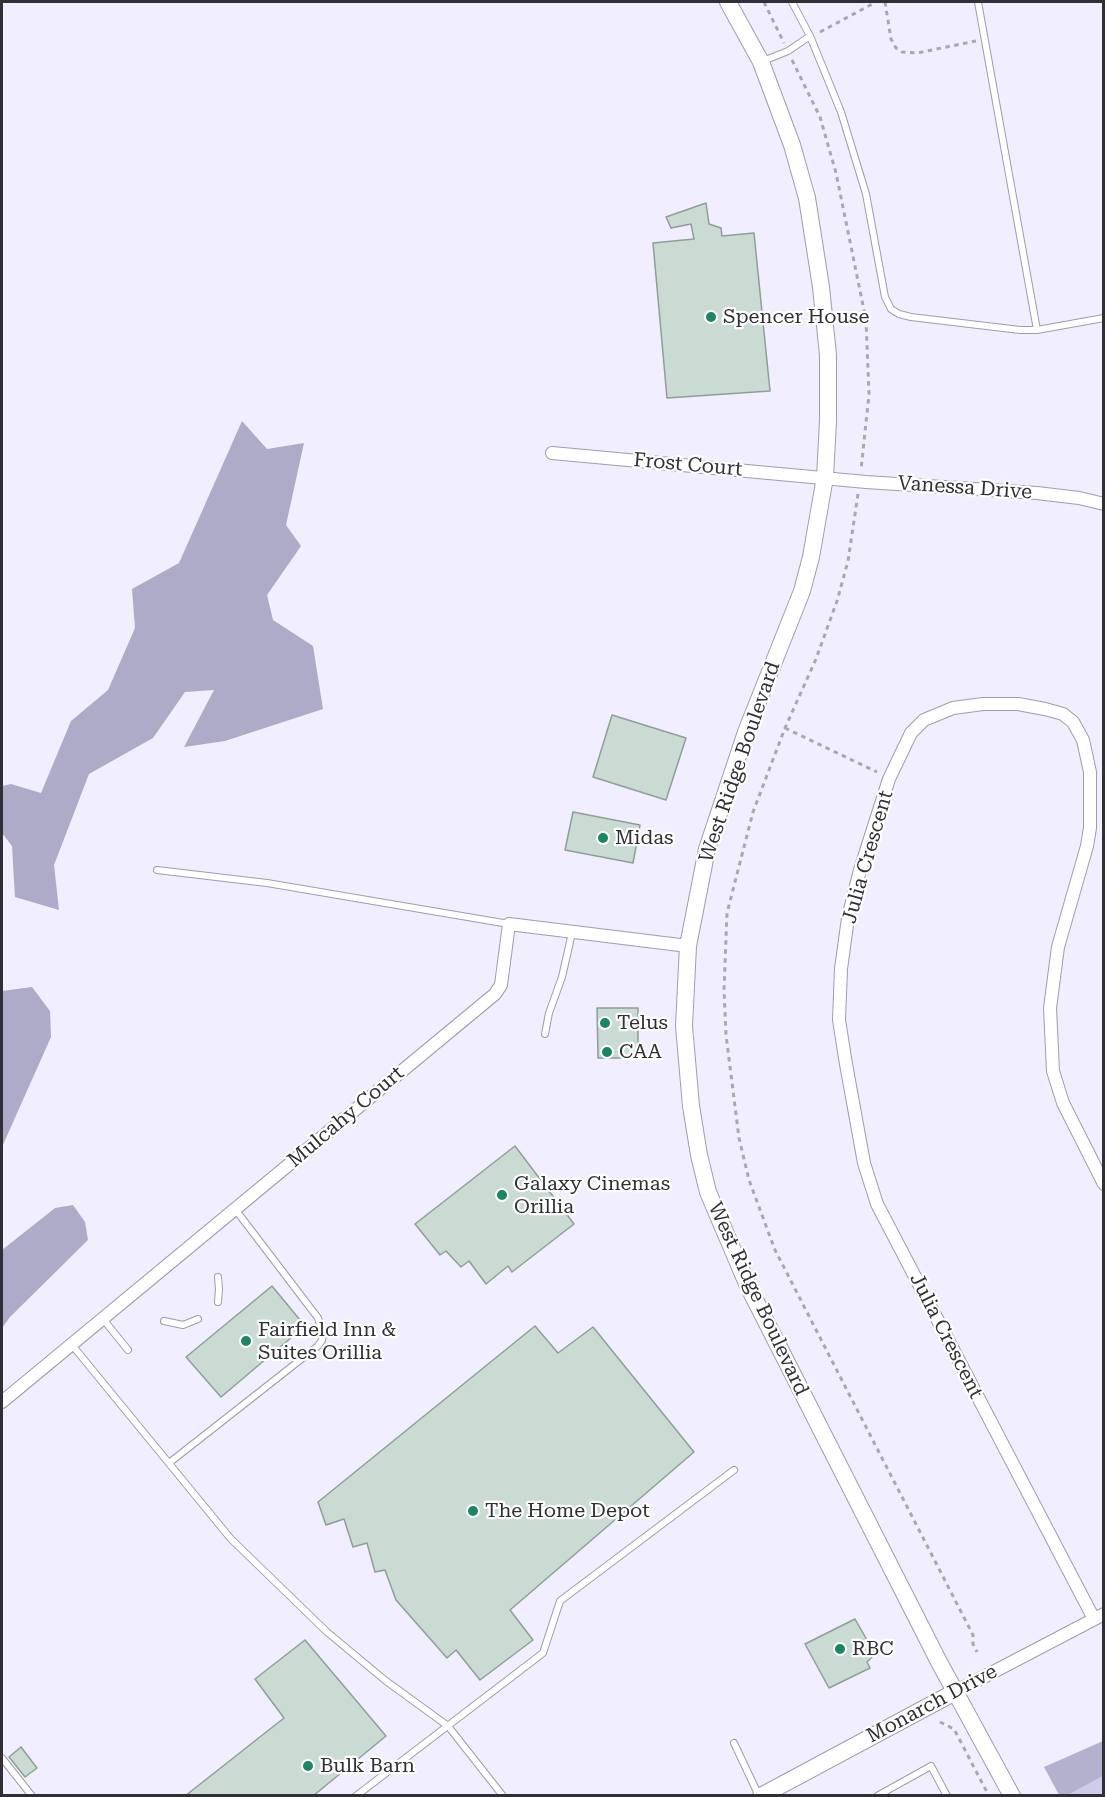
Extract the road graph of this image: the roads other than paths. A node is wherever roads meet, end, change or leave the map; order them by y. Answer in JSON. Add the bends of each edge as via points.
{"nodes":[{"id":1,"x":728,"y":2,"type":"edge"},
{"id":2,"x":792,"y":2,"type":"edge"},
{"id":3,"x":978,"y":2,"type":"edge"},
{"id":4,"x":810,"y":36,"type":"junction"},
{"id":5,"x":761,"y":62,"type":"junction"},
{"id":6,"x":1104,"y":318,"type":"edge"},
{"id":7,"x":1037,"y":330,"type":"junction"},
{"id":8,"x":552,"y":453,"type":"dead end"},
{"id":9,"x":825,"y":477,"type":"junction"},
{"id":10,"x":1104,"y":504,"type":"edge"},
{"id":11,"x":158,"y":870,"type":"dead end"},
{"id":12,"x":509,"y":924,"type":"junction"},
{"id":13,"x":572,"y":933,"type":"junction"},
{"id":14,"x":688,"y":946,"type":"junction"},
{"id":15,"x":545,"y":1034,"type":"dead end"},
{"id":16,"x":1104,"y":1184,"type":"edge"},
{"id":17,"x":235,"y":1209,"type":"junction"},
{"id":18,"x":218,"y":1277,"type":"dead end"},
{"id":19,"x":218,"y":1302,"type":"dead end"},
{"id":20,"x":103,"y":1319,"type":"junction"},
{"id":21,"x":198,"y":1319,"type":"dead end"},
{"id":22,"x":164,"y":1321,"type":"dead end"},
{"id":23,"x":72,"y":1344,"type":"junction"},
{"id":24,"x":128,"y":1350,"type":"dead end"},
{"id":25,"x":2,"y":1402,"type":"edge"},
{"id":26,"x":169,"y":1463,"type":"junction"},
{"id":27,"x":734,"y":1470,"type":"dead end"},
{"id":28,"x":1099,"y":1617,"type":"edge"},
{"id":29,"x":955,"y":1692,"type":"junction"},
{"id":30,"x":448,"y":1726,"type":"junction"},
{"id":31,"x":734,"y":1743,"type":"dead end"},
{"id":32,"x":2,"y":1758,"type":"edge"},
{"id":33,"x":32,"y":1796,"type":"edge"},
{"id":34,"x":356,"y":1796,"type":"edge"},
{"id":35,"x":503,"y":1796,"type":"edge"},
{"id":36,"x":760,"y":1796,"type":"edge"},
{"id":37,"x":877,"y":1796,"type":"edge"},
{"id":38,"x":947,"y":1796,"type":"edge"},
{"id":39,"x":1012,"y":1796,"type":"edge"}],
"edges":[{"from":1,"to":5,"type":"street","name":"West Ridge Boulevard"},
{"from":2,"to":4,"type":"lane"},
{"from":3,"to":7,"type":"lane"},
{"from":4,"to":5,"type":"lane"},
{"from":4,"to":7,"type":"lane","via":[[841,112],[866,194],[885,297],[891,309],[911,317]]},
{"from":5,"to":9,"type":"street","name":"West Ridge Boulevard","via":[[807,198],[820,276],[828,355]]},
{"from":6,"to":7,"type":"lane"},
{"from":8,"to":9,"type":"street","name":"Frost Court"},
{"from":9,"to":10,"type":"street","name":"Vanessa Drive","via":[[1037,493]]},
{"from":9,"to":14,"type":"street","name":"West Ridge Boulevard","via":[[805,579],[746,732],[712,834]]},
{"from":11,"to":12,"type":"lane","via":[[278,885]]},
{"from":12,"to":13,"type":"street"},
{"from":12,"to":17,"type":"street","name":"Mulcahy Court","via":[[501,985],[495,994]]},
{"from":13,"to":14,"type":"street"},
{"from":13,"to":15,"type":"lane"},
{"from":14,"to":29,"type":"street","name":"West Ridge Boulevard","via":[[684,1026],[691,1106],[708,1192],[748,1286]]},
{"from":16,"to":28,"type":"street","name":"Julia Crescent","via":[[1063,1103],[1053,1071],[1050,1008],[1058,947],[1090,828],[1090,772],[1083,740],[1073,722],[1063,714],[1045,709],[1018,704],[953,708],[924,720],[911,733],[890,778],[848,918],[839,1020],[864,1162],[877,1204]]},
{"from":17,"to":20,"type":"street","name":"Mulcahy Court"},
{"from":17,"to":26,"type":"lane","via":[[318,1318],[322,1340]]},
{"from":18,"to":19,"type":"lane"},
{"from":20,"to":23,"type":"street","name":"Mulcahy Court"},
{"from":20,"to":24,"type":"lane"},
{"from":21,"to":22,"type":"lane","via":[[183,1324]]},
{"from":23,"to":25,"type":"street","name":"Mulcahy Court"},
{"from":23,"to":26,"type":"lane"},
{"from":26,"to":30,"type":"lane","via":[[231,1539],[327,1632]]},
{"from":27,"to":30,"type":"lane","via":[[560,1601],[543,1653]]},
{"from":28,"to":29,"type":"street","name":"Monarch Drive"},
{"from":29,"to":36,"type":"street","name":"Monarch Drive"},
{"from":29,"to":39,"type":"street","name":"West Ridge Boulevard"},
{"from":30,"to":34,"type":"lane"},
{"from":30,"to":35,"type":"lane"},
{"from":31,"to":36,"type":"lane"},
{"from":32,"to":33,"type":"lane"},
{"from":37,"to":38,"type":"lane","via":[[931,1766]]}]}
